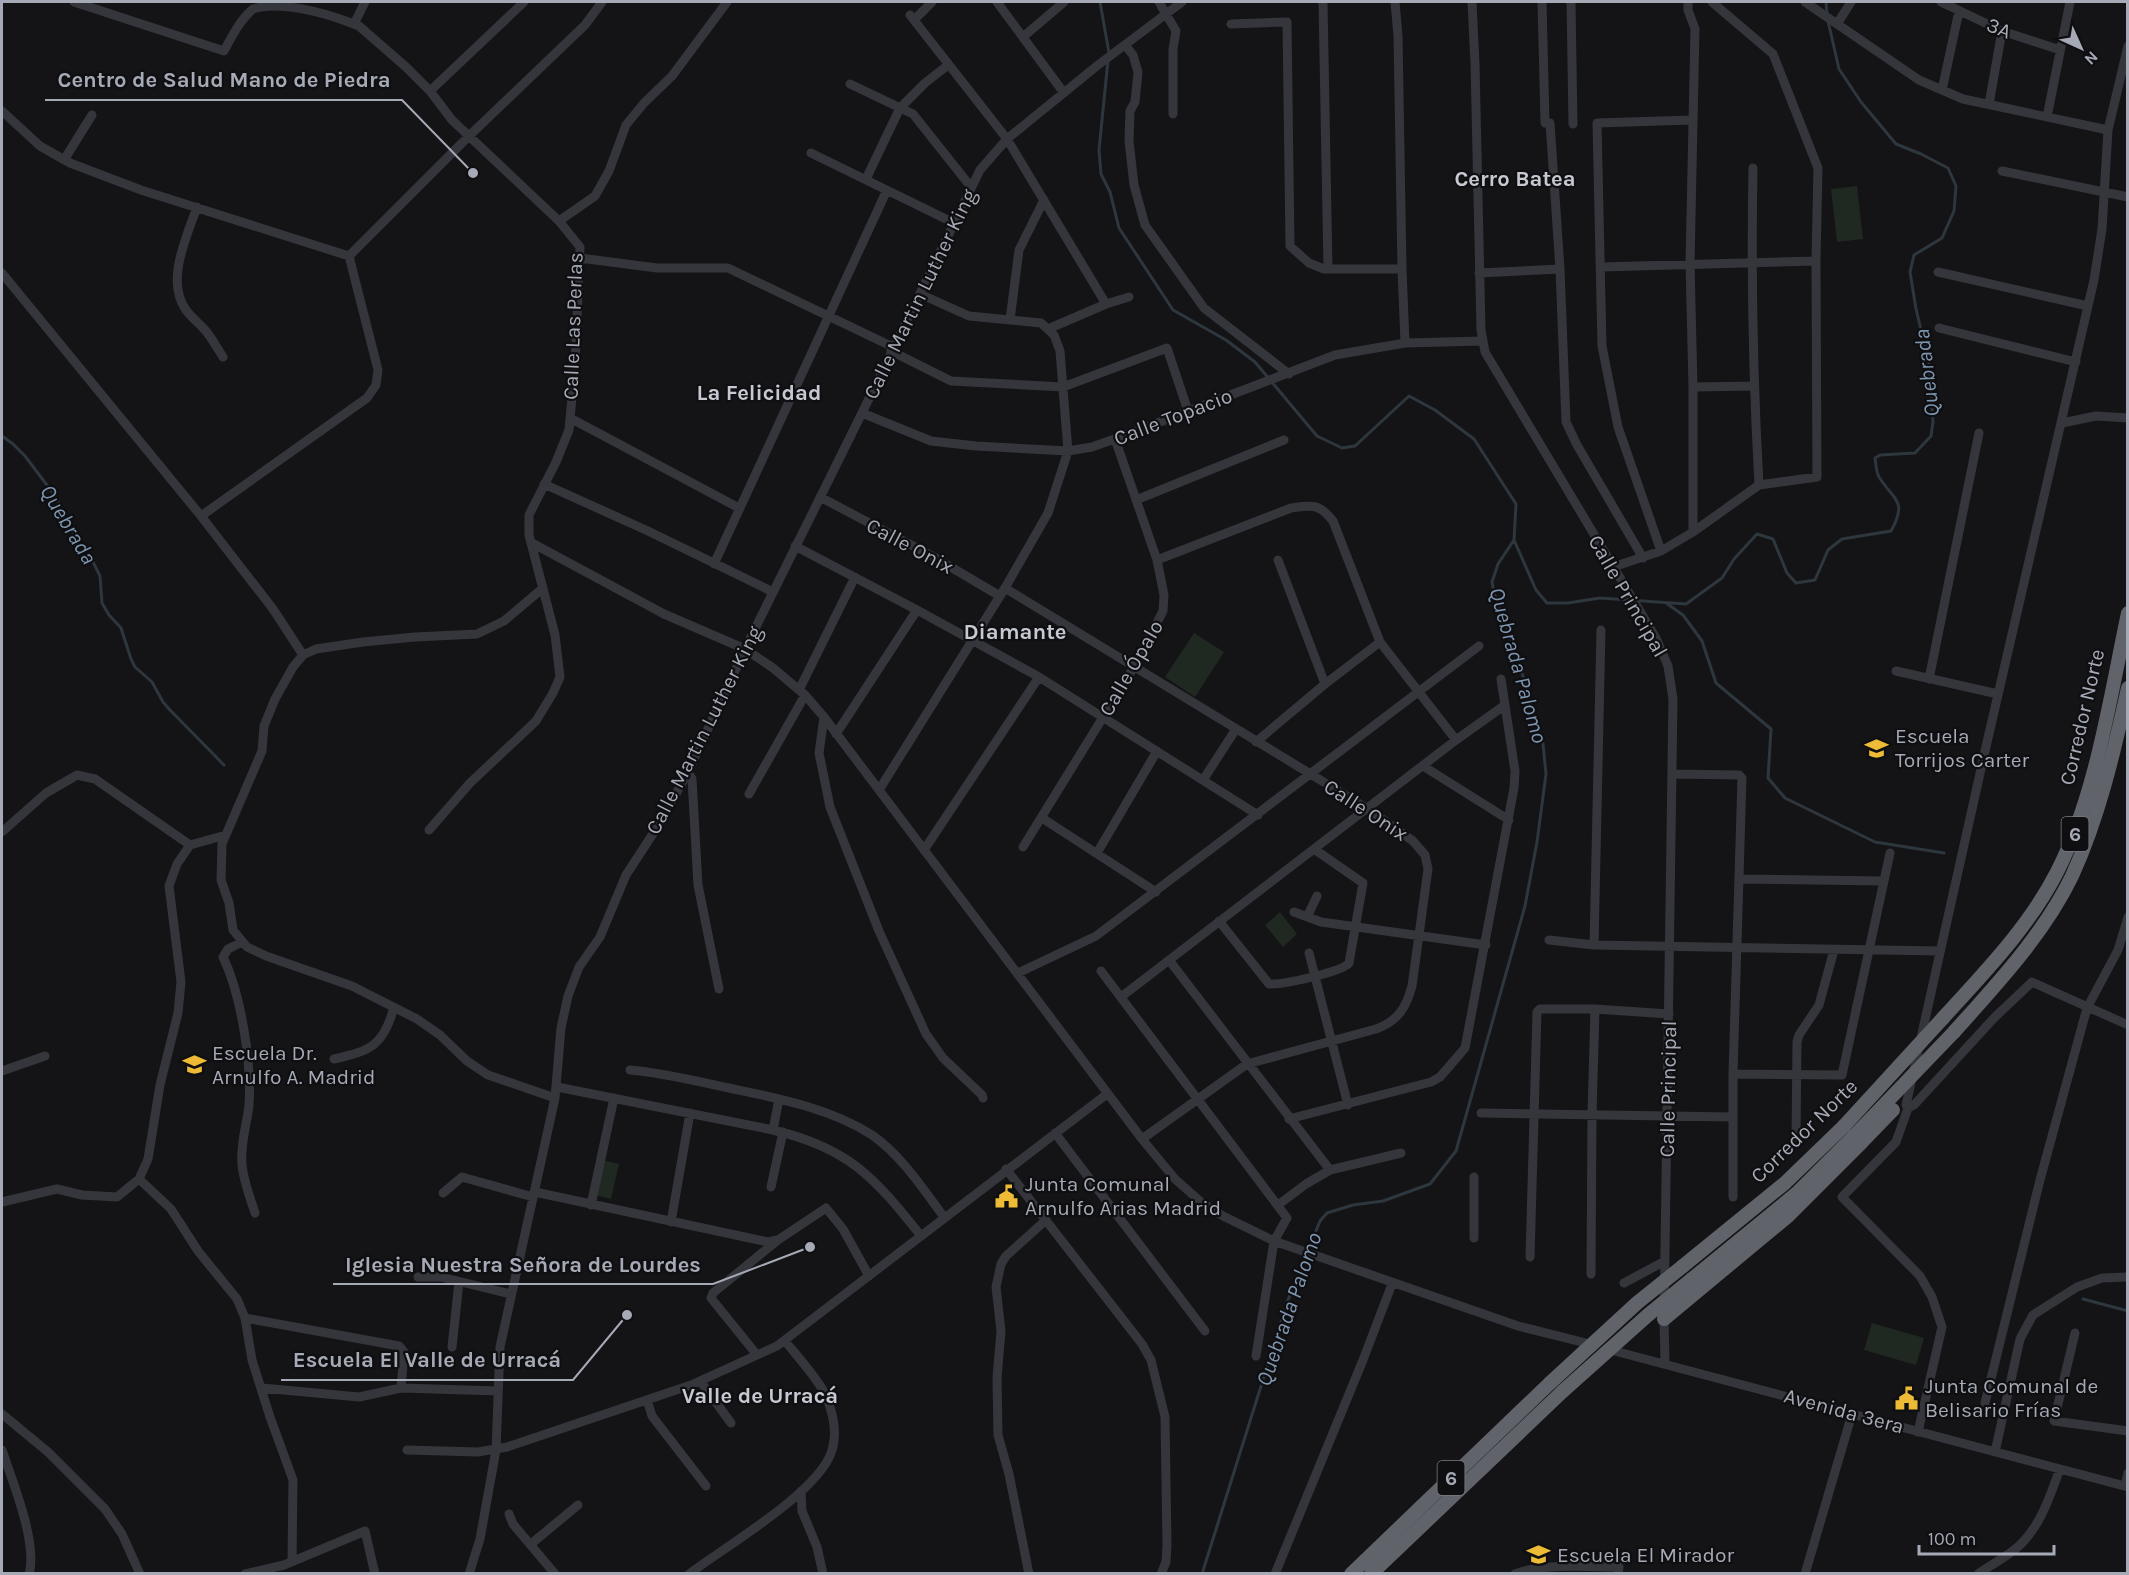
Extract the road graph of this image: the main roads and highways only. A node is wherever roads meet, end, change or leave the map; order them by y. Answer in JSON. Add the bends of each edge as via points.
{"nodes":[{"id":1,"x":2127,"y":614,"type":"edge"},
{"id":2,"x":2127,"y":688,"type":"edge"},
{"id":3,"x":1858,"y":1139,"type":"junction"},
{"id":4,"x":1664,"y":1319,"type":"road end"},
{"id":5,"x":1351,"y":1574,"type":"edge"},
{"id":6,"x":1371,"y":1574,"type":"edge"}],
"edges":[{"from":1,"to":5,"type":"highway","name":"Corredor Norte","number":"6","bridge":true,"via":[[2102,735],[2077,829],[2056,874],[1999,956],[1844,1126],[1785,1183],[1637,1303]]},
{"from":2,"to":3,"type":"highway","name":"Corredor Norte","number":"6","bridge":true,"via":[[2090,831],[2071,878],[2043,925],[1956,1035]]},
{"from":3,"to":4,"type":"highway","via":[[1788,1216]]},
{"from":3,"to":6,"type":"highway","name":"Corredor Norte","number":"6","bridge":true,"via":[[1613,1345]]}]}
